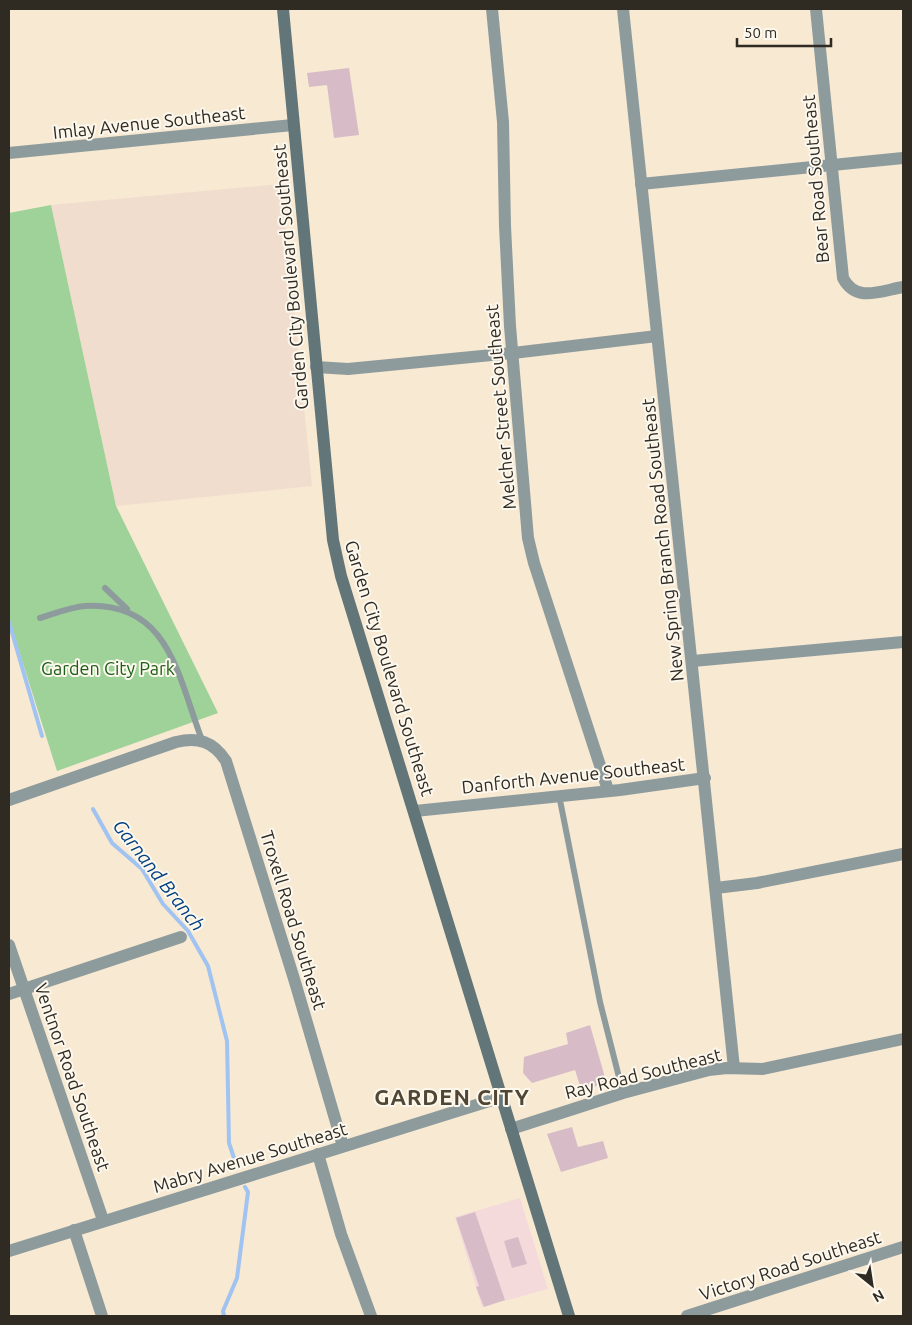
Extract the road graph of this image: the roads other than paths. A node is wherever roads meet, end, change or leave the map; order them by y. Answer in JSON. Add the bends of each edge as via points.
{"nodes":[{"id":1,"x":283,"y":9,"type":"edge"},
{"id":2,"x":492,"y":9,"type":"edge"},
{"id":3,"x":624,"y":9,"type":"edge"},
{"id":4,"x":816,"y":9,"type":"edge"},
{"id":5,"x":293,"y":125,"type":"junction"},
{"id":6,"x":9,"y":153,"type":"edge"},
{"id":7,"x":903,"y":158,"type":"edge"},
{"id":8,"x":832,"y":166,"type":"junction"},
{"id":9,"x":641,"y":184,"type":"junction"},
{"id":10,"x":903,"y":287,"type":"edge"},
{"id":11,"x":657,"y":336,"type":"junction"},
{"id":12,"x":513,"y":353,"type":"junction"},
{"id":13,"x":316,"y":367,"type":"junction"},
{"id":14,"x":105,"y":588,"type":"dead end"},
{"id":15,"x":128,"y":610,"type":"junction"},
{"id":16,"x":40,"y":618,"type":"dead end"},
{"id":17,"x":903,"y":642,"type":"edge"},
{"id":18,"x":692,"y":660,"type":"junction"},
{"id":19,"x":202,"y":740,"type":"junction"},
{"id":20,"x":705,"y":778,"type":"junction"},
{"id":21,"x":608,"y":790,"type":"junction"},
{"id":22,"x":559,"y":794,"type":"junction"},
{"id":23,"x":9,"y":800,"type":"edge"},
{"id":24,"x":415,"y":811,"type":"junction"},
{"id":25,"x":903,"y":854,"type":"edge"},
{"id":26,"x":716,"y":888,"type":"junction"},
{"id":27,"x":180,"y":937,"type":"dead end"},
{"id":28,"x":9,"y":946,"type":"edge"},
{"id":29,"x":24,"y":988,"type":"junction"},
{"id":30,"x":9,"y":994,"type":"edge"},
{"id":31,"x":903,"y":1039,"type":"edge"},
{"id":32,"x":734,"y":1068,"type":"junction"},
{"id":33,"x":622,"y":1093,"type":"junction"},
{"id":34,"x":502,"y":1097,"type":"junction"},
{"id":35,"x":511,"y":1130,"type":"junction"},
{"id":36,"x":343,"y":1146,"type":"junction"},
{"id":37,"x":318,"y":1154,"type":"junction"},
{"id":38,"x":104,"y":1220,"type":"junction"},
{"id":39,"x":74,"y":1230,"type":"junction"},
{"id":40,"x":903,"y":1248,"type":"edge"},
{"id":41,"x":9,"y":1251,"type":"edge"},
{"id":42,"x":102,"y":1316,"type":"edge"},
{"id":43,"x":371,"y":1316,"type":"edge"},
{"id":44,"x":569,"y":1316,"type":"edge"},
{"id":45,"x":687,"y":1316,"type":"edge"}],
"edges":[{"from":1,"to":5,"type":"street","name":"Garden City Boulevard Southeast"},
{"from":2,"to":12,"type":"street","name":"Melcher Street Southeast","via":[[503,122]]},
{"from":3,"to":9,"type":"street","name":"New Spring Branch Road Southeast"},
{"from":4,"to":8,"type":"street","name":"Bear Road Southeast"},
{"from":5,"to":6,"type":"street","name":"Imlay Avenue Southeast"},
{"from":5,"to":13,"type":"street","name":"Garden City Boulevard Southeast"},
{"from":7,"to":8,"type":"street"},
{"from":8,"to":9,"type":"street"},
{"from":8,"to":10,"type":"street","name":"Bear Road Southeast","via":[[841,270],[848,288],[861,294]]},
{"from":9,"to":11,"type":"street","name":"New Spring Branch Road Southeast"},
{"from":11,"to":12,"type":"street"},
{"from":11,"to":18,"type":"street","name":"New Spring Branch Road Southeast"},
{"from":12,"to":13,"type":"street","via":[[348,368]]},
{"from":12,"to":21,"type":"street","name":"Melcher Street Southeast","via":[[528,538]]},
{"from":13,"to":24,"type":"street","name":"Garden City Boulevard Southeast","via":[[333,540],[341,576]]},
{"from":14,"to":15,"type":"lane"},
{"from":15,"to":16,"type":"lane","via":[[82,606]]},
{"from":15,"to":19,"type":"lane","via":[[159,636],[173,659]]},
{"from":17,"to":18,"type":"street"},
{"from":18,"to":20,"type":"street","name":"New Spring Branch Road Southeast"},
{"from":19,"to":23,"type":"street","via":[[176,742]]},
{"from":19,"to":36,"type":"street","name":"Troxell Road Southeast","via":[[212,744],[226,760]]},
{"from":20,"to":21,"type":"street","name":"Danforth Avenue Southeast"},
{"from":20,"to":26,"type":"street","name":"New Spring Branch Road Southeast"},
{"from":21,"to":22,"type":"street","name":"Danforth Avenue Southeast"},
{"from":22,"to":24,"type":"street","name":"Danforth Avenue Southeast"},
{"from":22,"to":33,"type":"lane","via":[[600,1002]]},
{"from":24,"to":34,"type":"street","name":"Garden City Boulevard Southeast"},
{"from":25,"to":26,"type":"street"},
{"from":26,"to":32,"type":"street","name":"New Spring Branch Road Southeast"},
{"from":27,"to":29,"type":"street"},
{"from":28,"to":29,"type":"street","name":"Ventnor Road Southeast"},
{"from":29,"to":30,"type":"street"},
{"from":29,"to":38,"type":"street","name":"Ventnor Road Southeast"},
{"from":31,"to":32,"type":"street","name":"Ray Road Southeast","via":[[762,1069]]},
{"from":32,"to":33,"type":"street","name":"Ray Road Southeast","via":[[709,1070]]},
{"from":33,"to":35,"type":"street","name":"Ray Road Southeast"},
{"from":34,"to":35,"type":"street","name":"Garden City Boulevard Southeast"},
{"from":34,"to":36,"type":"street","name":"Mabry Avenue Southeast"},
{"from":35,"to":44,"type":"street","name":"Garden City Boulevard Southeast"},
{"from":36,"to":37,"type":"street","name":"Mabry Avenue Southeast"},
{"from":37,"to":38,"type":"street","name":"Mabry Avenue Southeast"},
{"from":37,"to":43,"type":"street","via":[[341,1234]]},
{"from":38,"to":39,"type":"street","name":"Mabry Avenue Southeast"},
{"from":39,"to":41,"type":"street","name":"Mabry Avenue Southeast"},
{"from":39,"to":42,"type":"street"},
{"from":40,"to":45,"type":"street","name":"Victory Road Southeast"}]}
